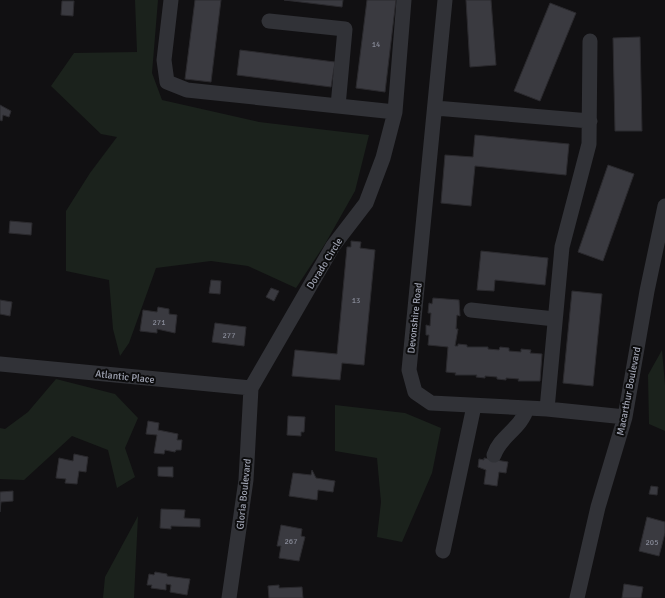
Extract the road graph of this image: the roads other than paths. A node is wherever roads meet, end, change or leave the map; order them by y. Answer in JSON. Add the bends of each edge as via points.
{"nodes":[{"id":1,"x":171,"y":0,"type":"edge"},
{"id":2,"x":404,"y":0,"type":"edge"},
{"id":3,"x":445,"y":0,"type":"edge"},
{"id":4,"x":269,"y":21,"type":"dead end"},
{"id":5,"x":590,"y":41,"type":"dead end"},
{"id":6,"x":338,"y":106,"type":"junction"},
{"id":7,"x":435,"y":108,"type":"junction"},
{"id":8,"x":395,"y":112,"type":"junction"},
{"id":9,"x":590,"y":121,"type":"junction"},
{"id":10,"x":665,"y":206,"type":"edge"},
{"id":11,"x":471,"y":310,"type":"dead end"},
{"id":12,"x":555,"y":319,"type":"junction"},
{"id":13,"x":0,"y":364,"type":"edge"},
{"id":14,"x":251,"y":388,"type":"junction"},
{"id":15,"x":474,"y":406,"type":"junction"},
{"id":16,"x":527,"y":408,"type":"junction"},
{"id":17,"x":547,"y":409,"type":"junction"},
{"id":18,"x":625,"y":417,"type":"junction"},
{"id":19,"x":494,"y":456,"type":"dead end"},
{"id":20,"x":443,"y":551,"type":"dead end"},
{"id":21,"x":229,"y":598,"type":"edge"},
{"id":22,"x":577,"y":598,"type":"edge"}],
"edges":[{"from":1,"to":6,"type":"street","via":[[164,60],[167,82],[188,90]]},
{"from":2,"to":8,"type":"street","name":"Dorado Circle"},
{"from":3,"to":7,"type":"street","name":"Devonshire Road"},
{"from":4,"to":6,"type":"street","via":[[345,29]]},
{"from":5,"to":9,"type":"street"},
{"from":6,"to":8,"type":"street"},
{"from":7,"to":9,"type":"street"},
{"from":7,"to":15,"type":"street","name":"Devonshire Road","via":[[409,370],[415,392],[431,403]]},
{"from":8,"to":14,"type":"street","name":"Dorado Circle","via":[[383,158],[366,203],[333,246]]},
{"from":9,"to":12,"type":"street","via":[[589,144],[562,247]]},
{"from":10,"to":18,"type":"street","name":"Macarthur Boulevard"},
{"from":11,"to":12,"type":"street"},
{"from":12,"to":17,"type":"street"},
{"from":13,"to":14,"type":"street","name":"Atlantic Place"},
{"from":14,"to":21,"type":"street","name":"Gloria Boulevard","via":[[246,480]]},
{"from":15,"to":16,"type":"street","name":"Devonshire Road"},
{"from":15,"to":20,"type":"street"},
{"from":16,"to":17,"type":"street","name":"Devonshire Road"},
{"from":16,"to":19,"type":"street","via":[[522,422],[504,440]]},
{"from":17,"to":18,"type":"street","name":"Devonshire Road"},
{"from":18,"to":22,"type":"street","name":"Macarthur Boulevard","via":[[598,507]]}]}
